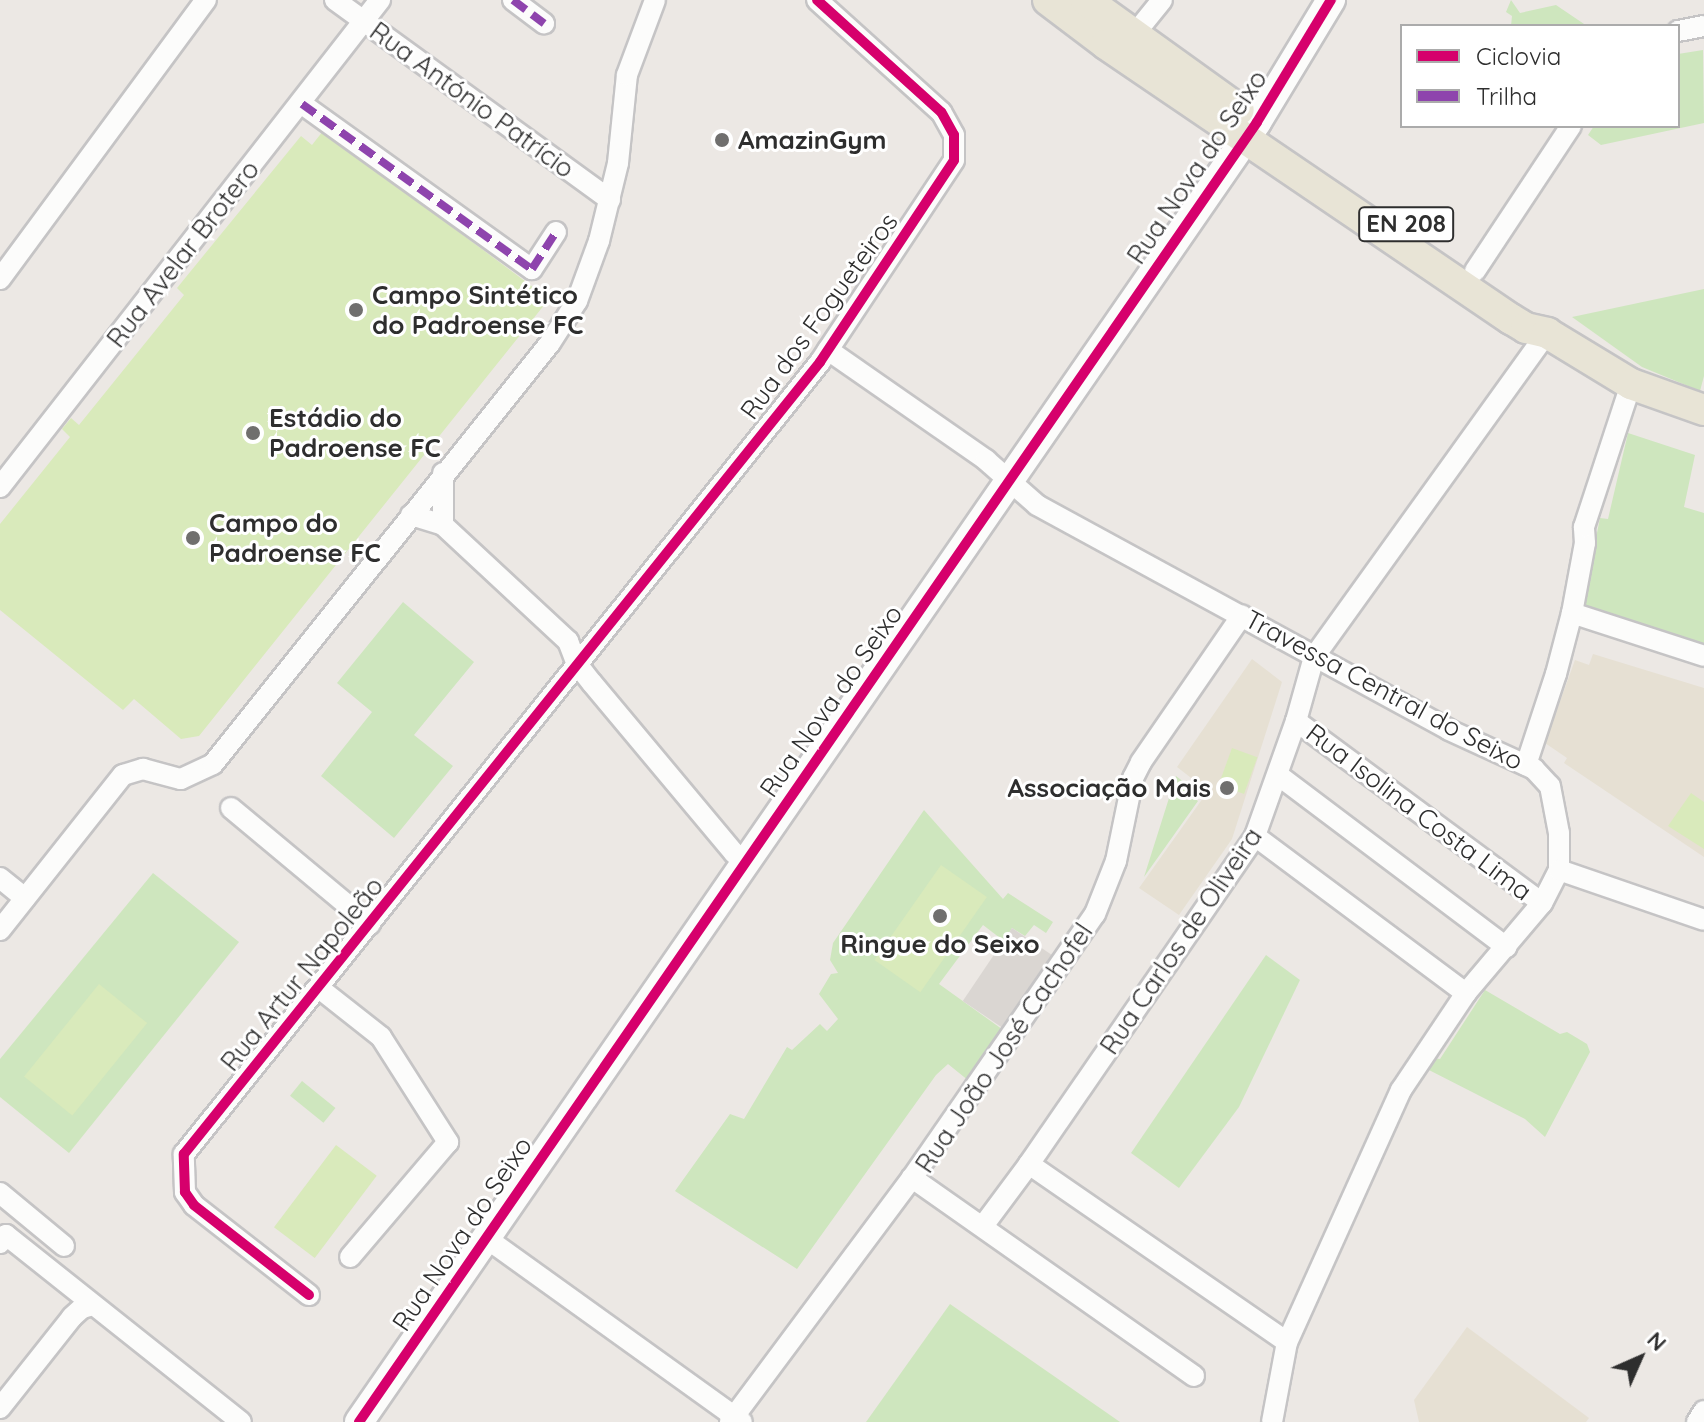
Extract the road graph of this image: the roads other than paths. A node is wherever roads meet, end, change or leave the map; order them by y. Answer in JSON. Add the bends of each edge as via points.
{"nodes":[{"id":1,"x":206,"y":0,"type":"edge"},
{"id":2,"x":335,"y":0,"type":"edge"},
{"id":3,"x":380,"y":0,"type":"edge"},
{"id":4,"x":513,"y":0,"type":"edge"},
{"id":5,"x":655,"y":0,"type":"edge"},
{"id":6,"x":817,"y":0,"type":"edge"},
{"id":7,"x":1048,"y":0,"type":"edge"},
{"id":8,"x":1086,"y":0,"type":"edge"},
{"id":9,"x":1162,"y":0,"type":"edge"},
{"id":10,"x":1331,"y":0,"type":"edge"},
{"id":11,"x":365,"y":21,"type":"junction"},
{"id":12,"x":544,"y":23,"type":"dead end"},
{"id":13,"x":1704,"y":26,"type":"edge"},
{"id":14,"x":1680,"y":31,"type":"edge"},
{"id":15,"x":1133,"y":36,"type":"junction"},
{"id":16,"x":302,"y":104,"type":"junction"},
{"id":17,"x":1570,"y":128,"type":"edge"},
{"id":18,"x":1251,"y":130,"type":"junction"},
{"id":19,"x":610,"y":200,"type":"junction"},
{"id":20,"x":556,"y":232,"type":"dead end"},
{"id":21,"x":1475,"y":271,"type":"junction"},
{"id":22,"x":0,"y":279,"type":"edge"},
{"id":23,"x":1547,"y":333,"type":"junction"},
{"id":24,"x":828,"y":350,"type":"junction"},
{"id":25,"x":1631,"y":384,"type":"junction"},
{"id":26,"x":1704,"y":410,"type":"edge"},
{"id":27,"x":443,"y":473,"type":"junction"},
{"id":28,"x":1010,"y":482,"type":"junction"},
{"id":29,"x":0,"y":487,"type":"edge"},
{"id":30,"x":411,"y":515,"type":"junction"},
{"id":31,"x":443,"y":525,"type":"junction"},
{"id":32,"x":1572,"y":613,"type":"junction"},
{"id":33,"x":1242,"y":615,"type":"junction"},
{"id":34,"x":1704,"y":656,"type":"edge"},
{"id":35,"x":1314,"y":657,"type":"junction"},
{"id":36,"x":577,"y":664,"type":"junction"},
{"id":37,"x":1296,"y":721,"type":"junction"},
{"id":38,"x":1526,"y":765,"type":"junction"},
{"id":39,"x":1278,"y":775,"type":"junction"},
{"id":40,"x":231,"y":808,"type":"dead end"},
{"id":41,"x":1255,"y":836,"type":"junction"},
{"id":42,"x":747,"y":862,"type":"junction"},
{"id":43,"x":1559,"y":870,"type":"junction"},
{"id":44,"x":0,"y":878,"type":"edge"},
{"id":45,"x":25,"y":898,"type":"junction"},
{"id":46,"x":1542,"y":903,"type":"junction"},
{"id":47,"x":1704,"y":920,"type":"edge"},
{"id":48,"x":370,"y":924,"type":"junction"},
{"id":49,"x":0,"y":930,"type":"edge"},
{"id":50,"x":1506,"y":947,"type":"junction"},
{"id":51,"x":319,"y":988,"type":"junction"},
{"id":52,"x":1466,"y":993,"type":"junction"},
{"id":53,"x":1029,"y":1164,"type":"junction"},
{"id":54,"x":912,"y":1178,"type":"junction"},
{"id":55,"x":0,"y":1193,"type":"edge"},
{"id":56,"x":983,"y":1226,"type":"junction"},
{"id":57,"x":486,"y":1238,"type":"junction"},
{"id":58,"x":3,"y":1239,"type":"edge"},
{"id":59,"x":64,"y":1246,"type":"dead end"},
{"id":60,"x":350,"y":1257,"type":"dead end"},
{"id":61,"x":309,"y":1295,"type":"dead end"},
{"id":62,"x":93,"y":1305,"type":"junction"},
{"id":63,"x":1287,"y":1342,"type":"junction"},
{"id":64,"x":1194,"y":1376,"type":"dead end"},
{"id":65,"x":0,"y":1408,"type":"edge"},
{"id":66,"x":1704,"y":1411,"type":"edge"},
{"id":67,"x":367,"y":1419,"type":"edge"},
{"id":68,"x":735,"y":1420,"type":"edge"},
{"id":69,"x":241,"y":1422,"type":"edge"},
{"id":70,"x":1272,"y":1422,"type":"edge"},
{"id":71,"x":1697,"y":1422,"type":"edge"}],
"edges":[{"from":1,"to":22,"type":"street"},
{"from":2,"to":11,"type":"street","name":"Rua António Patrício"},
{"from":3,"to":11,"type":"street","name":"Rua Avelar Brotero"},
{"from":4,"to":12,"type":"street"},
{"from":5,"to":19,"type":"street","via":[[627,75]]},
{"from":6,"to":24,"type":"street","name":"Rua dos Fogueteiros","via":[[941,112],[954,135],[954,160]]},
{"from":7,"to":18,"type":"main road","number":"EN 208"},
{"from":8,"to":15,"type":"main road","number":"EN 208"},
{"from":9,"to":15,"type":"street"},
{"from":10,"to":18,"type":"main road","name":"Rua Nova do Seixo"},
{"from":11,"to":16,"type":"street","name":"Rua Avelar Brotero"},
{"from":11,"to":19,"type":"street","name":"Rua António Patrício"},
{"from":13,"to":14,"type":"street"},
{"from":15,"to":18,"type":"main road","number":"EN 208"},
{"from":16,"to":20,"type":"street","via":[[532,269]]},
{"from":16,"to":29,"type":"street","name":"Rua Avelar Brotero"},
{"from":17,"to":21,"type":"street"},
{"from":18,"to":21,"type":"main road","number":"EN 208"},
{"from":18,"to":23,"type":"main road","number":"EN 208","via":[[1511,319]]},
{"from":18,"to":28,"type":"main road","name":"Rua Nova do Seixo"},
{"from":19,"to":27,"type":"street","via":[[594,257],[564,323]]},
{"from":21,"to":23,"type":"main road","number":"EN 208","via":[[1533,312]]},
{"from":23,"to":25,"type":"main road","number":"EN 208"},
{"from":23,"to":35,"type":"street"},
{"from":24,"to":28,"type":"street","name":"Travessa Central do Seixo"},
{"from":24,"to":36,"type":"street","name":"Rua dos Fogueteiros"},
{"from":25,"to":26,"type":"main road","number":"EN 208"},
{"from":25,"to":32,"type":"street","via":[[1584,527]]},
{"from":27,"to":30,"type":"street"},
{"from":27,"to":31,"type":"street"},
{"from":28,"to":33,"type":"street","name":"Travessa Central do Seixo","via":[[1037,505]]},
{"from":28,"to":42,"type":"main road","name":"Rua Nova do Seixo"},
{"from":30,"to":31,"type":"street"},
{"from":30,"to":45,"type":"street","via":[[213,764],[181,779],[143,769],[123,775]]},
{"from":31,"to":36,"type":"street","via":[[568,641]]},
{"from":32,"to":34,"type":"street"},
{"from":32,"to":38,"type":"street"},
{"from":33,"to":35,"type":"street","name":"Travessa Central do Seixo"},
{"from":33,"to":54,"type":"street","name":"Rua João José Cachofel","via":[[1133,778],[1116,861],[1095,914]]},
{"from":35,"to":37,"type":"street","name":"Rua Carlos de Oliveira"},
{"from":35,"to":38,"type":"street","name":"Travessa Central do Seixo"},
{"from":36,"to":42,"type":"street","via":[[734,853]]},
{"from":36,"to":48,"type":"street","name":"Rua Artur Napoleão"},
{"from":37,"to":39,"type":"street","name":"Rua Carlos de Oliveira"},
{"from":37,"to":46,"type":"street","name":"Rua Isolina Costa Lima"},
{"from":38,"to":43,"type":"street","name":"Travessa Central do Seixo","via":[[1550,786]]},
{"from":39,"to":41,"type":"street","name":"Rua Carlos de Oliveira"},
{"from":39,"to":50,"type":"street"},
{"from":40,"to":48,"type":"street"},
{"from":41,"to":52,"type":"street"},
{"from":41,"to":53,"type":"street","name":"Rua Carlos de Oliveira"},
{"from":42,"to":57,"type":"main road","name":"Rua Nova do Seixo"},
{"from":43,"to":46,"type":"street","name":"Travessa Central do Seixo"},
{"from":43,"to":47,"type":"street"},
{"from":44,"to":45,"type":"street"},
{"from":45,"to":49,"type":"street"},
{"from":46,"to":50,"type":"street","name":"Travessa Central do Seixo"},
{"from":48,"to":51,"type":"street","name":"Rua Artur Napoleão"},
{"from":50,"to":52,"type":"street","name":"Travessa Central do Seixo"},
{"from":51,"to":60,"type":"street","via":[[381,1037],[448,1142]]},
{"from":51,"to":61,"type":"street","name":"Rua Artur Napoleão","via":[[184,1154],[185,1192],[194,1205]]},
{"from":52,"to":63,"type":"street","name":"Travessa Central do Seixo","via":[[1401,1090]]},
{"from":53,"to":56,"type":"street","name":"Rua Carlos de Oliveira"},
{"from":53,"to":63,"type":"street"},
{"from":54,"to":56,"type":"street","name":"Rua João José Cachofel"},
{"from":54,"to":68,"type":"street"},
{"from":55,"to":59,"type":"street"},
{"from":56,"to":64,"type":"street","name":"Rua João José Cachofel"},
{"from":57,"to":67,"type":"main road","name":"Rua Nova do Seixo"},
{"from":57,"to":68,"type":"street"},
{"from":58,"to":62,"type":"street"},
{"from":62,"to":65,"type":"street","via":[[72,1317]]},
{"from":62,"to":69,"type":"street"},
{"from":63,"to":70,"type":"street","name":"Travessa Central do Seixo"},
{"from":66,"to":71,"type":"street"}]}
